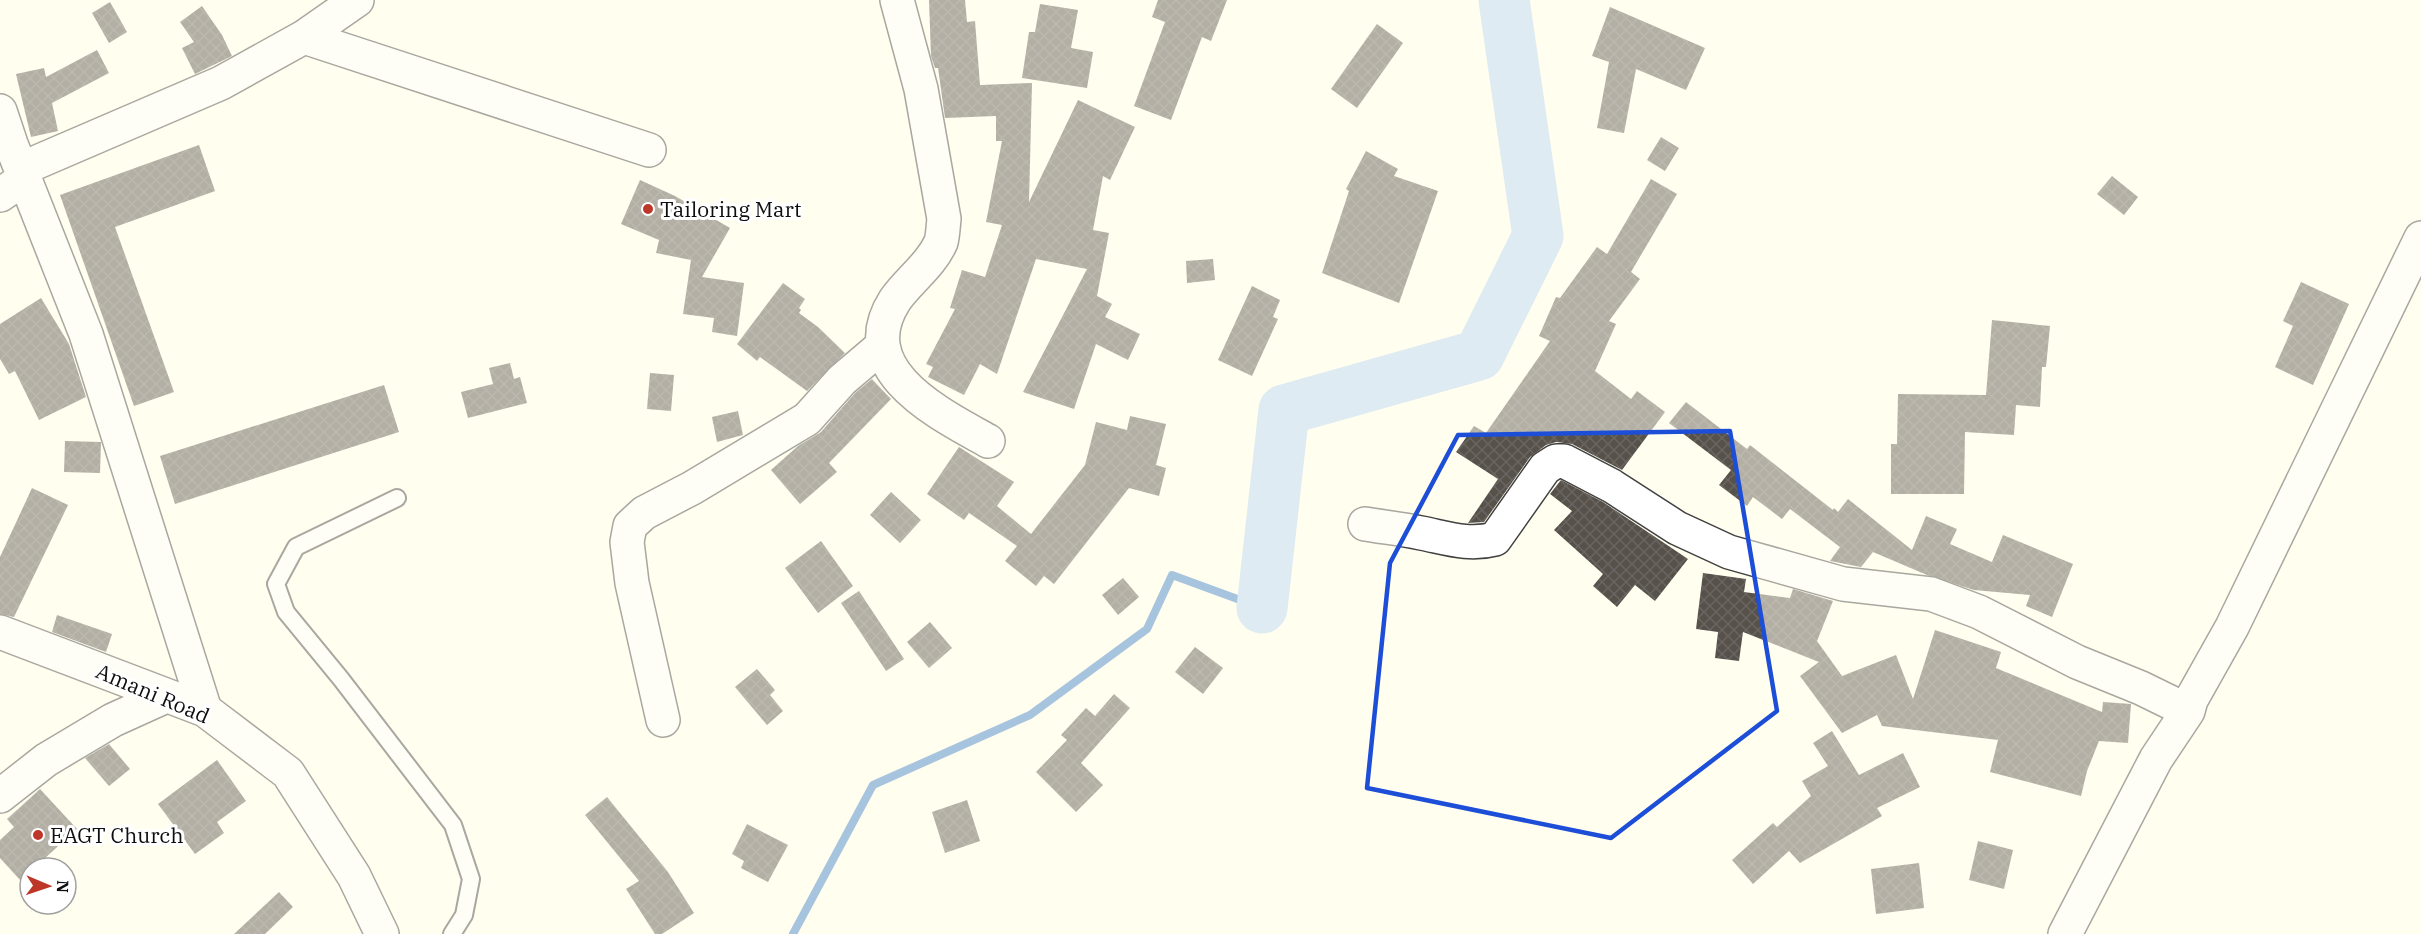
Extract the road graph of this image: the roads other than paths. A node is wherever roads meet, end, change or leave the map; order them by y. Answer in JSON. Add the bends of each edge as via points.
{"nodes":[{"id":1,"x":357,"y":0,"type":"edge"},
{"id":2,"x":897,"y":0,"type":"edge"},
{"id":3,"x":304,"y":37,"type":"junction"},
{"id":4,"x":0,"y":111,"type":"edge"},
{"id":5,"x":649,"y":150,"type":"dead end"},
{"id":6,"x":15,"y":180,"type":"edge"},
{"id":7,"x":2421,"y":238,"type":"edge"},
{"id":8,"x":882,"y":346,"type":"junction"},
{"id":9,"x":988,"y":441,"type":"dead end"},
{"id":10,"x":397,"y":498,"type":"dead end"},
{"id":11,"x":1365,"y":524,"type":"dead end"},
{"id":12,"x":0,"y":632,"type":"edge"},
{"id":13,"x":166,"y":696,"type":"junction"},
{"id":14,"x":205,"y":710,"type":"junction"},
{"id":15,"x":2188,"y":711,"type":"junction"},
{"id":16,"x":663,"y":720,"type":"dead end"},
{"id":17,"x":0,"y":796,"type":"edge"},
{"id":18,"x":382,"y":934,"type":"edge"},
{"id":19,"x":452,"y":934,"type":"edge"},
{"id":20,"x":2066,"y":934,"type":"edge"}],
"edges":[{"from":1,"to":3,"type":"street"},
{"from":2,"to":8,"type":"street","via":[[921,89],[944,219],[937,248],[895,300],[884,323]]},
{"from":3,"to":5,"type":"street"},
{"from":3,"to":6,"type":"street","via":[[221,83]]},
{"from":4,"to":6,"type":"street"},
{"from":6,"to":14,"type":"street","via":[[86,334]]},
{"from":7,"to":15,"type":"street"},
{"from":8,"to":9,"type":"street","via":[[889,366],[910,392],[942,416]]},
{"from":8,"to":16,"type":"street","via":[[842,380],[807,418],[644,513],[630,526],[627,542],[632,583]]},
{"from":10,"to":19,"type":"lane","via":[[296,547],[276,584],[286,612],[453,825],[471,879],[464,915]]},
{"from":11,"to":15,"type":"street","via":[[1460,542],[1495,539],[1545,468],[1564,461],[1677,528],[1730,552],[1843,584],[1931,594],[1979,612]]},
{"from":12,"to":13,"type":"street","name":"Amani Road"},
{"from":13,"to":14,"type":"street","name":"Amani Road"},
{"from":13,"to":17,"type":"street","via":[[113,720],[46,760]]},
{"from":14,"to":18,"type":"street","name":"Amani Road","via":[[288,772],[354,876]]},
{"from":15,"to":20,"type":"street","via":[[2156,759]]}]}
